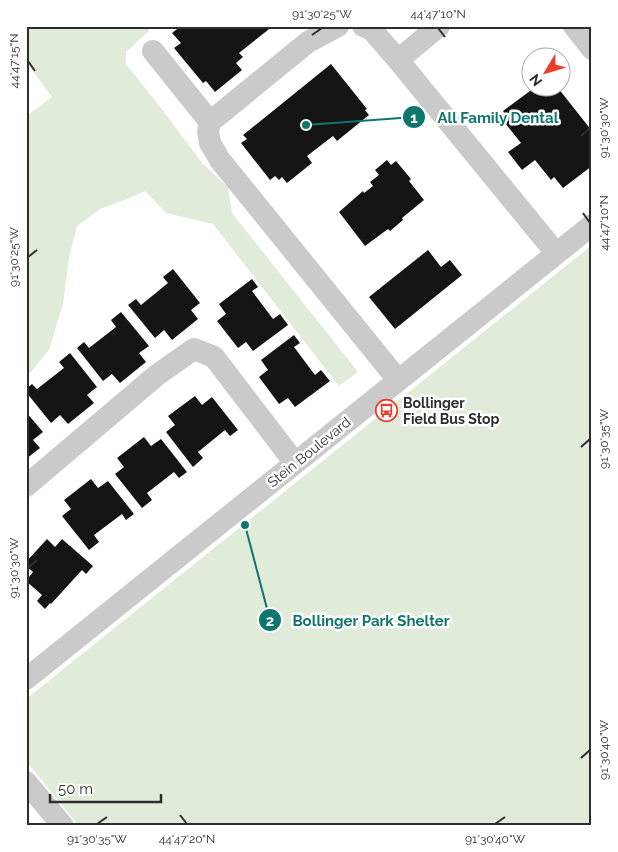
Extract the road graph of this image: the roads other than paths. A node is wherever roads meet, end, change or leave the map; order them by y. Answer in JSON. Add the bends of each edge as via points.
{"nodes":[{"id":1,"x":338,"y":26,"type":"edge"},
{"id":2,"x":363,"y":26,"type":"edge"},
{"id":3,"x":440,"y":26,"type":"edge"},
{"id":4,"x":574,"y":26,"type":"edge"},
{"id":5,"x":592,"y":49,"type":"edge"},
{"id":6,"x":153,"y":51,"type":"dead end"},
{"id":7,"x":398,"y":60,"type":"junction"},
{"id":8,"x":210,"y":122,"type":"junction"},
{"id":9,"x":592,"y":225,"type":"edge"},
{"id":10,"x":556,"y":253,"type":"junction"},
{"id":11,"x":398,"y":380,"type":"junction"},
{"id":12,"x":295,"y":463,"type":"junction"},
{"id":13,"x":26,"y":486,"type":"edge"},
{"id":14,"x":26,"y":679,"type":"edge"},
{"id":15,"x":30,"y":792,"type":"edge"},
{"id":16,"x":62,"y":826,"type":"edge"}],
"edges":[{"from":1,"to":8,"type":"street","via":[[308,42]]},
{"from":2,"to":7,"type":"street","via":[[372,30]]},
{"from":3,"to":7,"type":"street"},
{"from":4,"to":5,"type":"street"},
{"from":6,"to":8,"type":"street"},
{"from":7,"to":10,"type":"street"},
{"from":8,"to":11,"type":"street","via":[[210,143],[220,160]]},
{"from":9,"to":10,"type":"street","name":"Stein Boulevard"},
{"from":10,"to":11,"type":"street","name":"Stein Boulevard"},
{"from":11,"to":12,"type":"street","name":"Stein Boulevard"},
{"from":12,"to":13,"type":"street","via":[[214,357],[194,349],[157,375]]},
{"from":12,"to":14,"type":"street","name":"Stein Boulevard"},
{"from":15,"to":16,"type":"street"}]}
